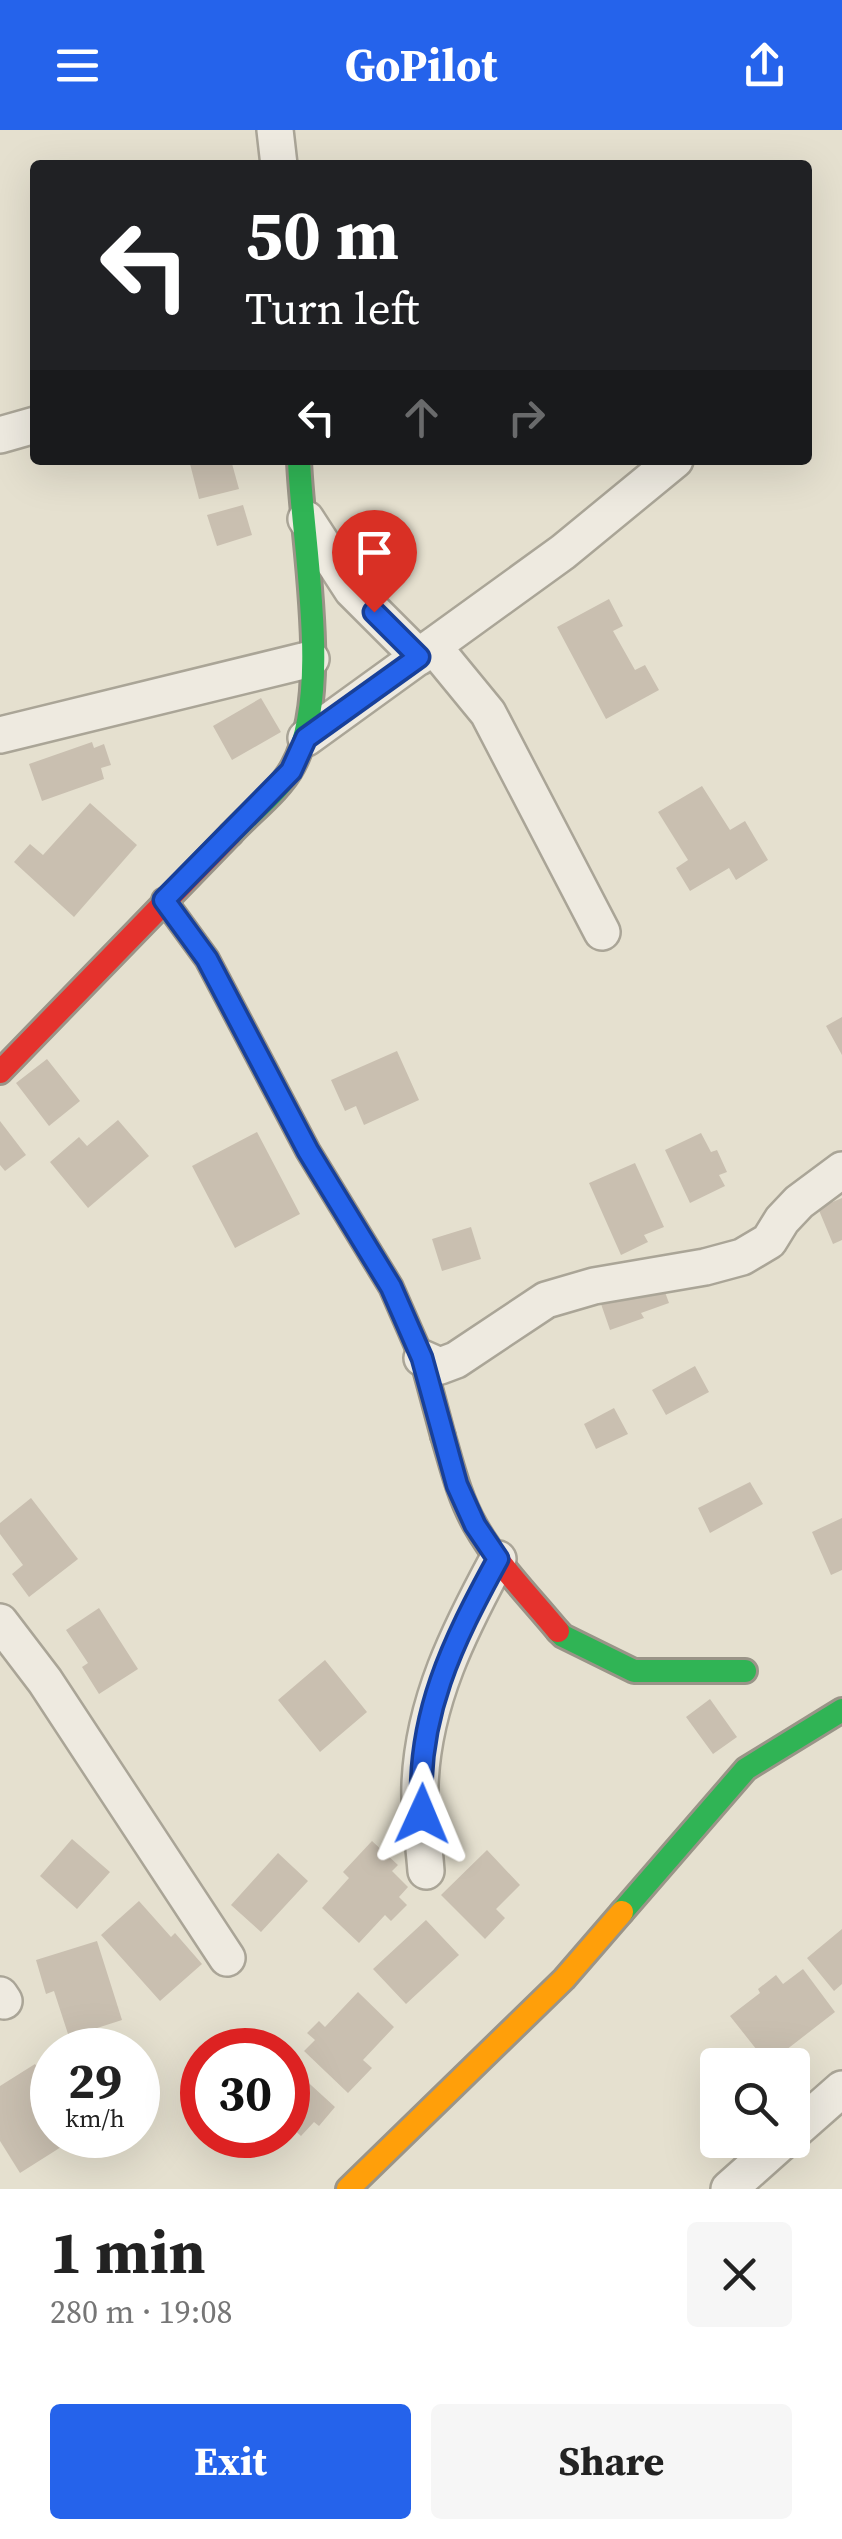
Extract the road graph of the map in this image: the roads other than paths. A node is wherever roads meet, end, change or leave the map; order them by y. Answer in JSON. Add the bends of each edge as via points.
{"nodes":[{"id":1,"x":275,"y":130,"type":"edge"},
{"id":2,"x":278,"y":160,"type":"edge"},
{"id":3,"x":30,"y":426,"type":"edge"},
{"id":4,"x":0,"y":435,"type":"edge"},
{"id":5,"x":300,"y":465,"type":"edge"},
{"id":6,"x":668,"y":465,"type":"edge"},
{"id":7,"x":300,"y":510,"type":"junction"},
{"id":8,"x":426,"y":652,"type":"junction"},
{"id":9,"x":311,"y":660,"type":"junction"},
{"id":10,"x":0,"y":735,"type":"edge"},
{"id":11,"x":306,"y":738,"type":"junction"},
{"id":12,"x":164,"y":900,"type":"junction"},
{"id":13,"x":602,"y":932,"type":"dead end"},
{"id":14,"x":0,"y":1072,"type":"edge"},
{"id":15,"x":842,"y":1170,"type":"edge"},
{"id":16,"x":422,"y":1358,"type":"junction"},
{"id":17,"x":498,"y":1559,"type":"junction"},
{"id":18,"x":0,"y":1622,"type":"edge"},
{"id":19,"x":744,"y":1671,"type":"dead end"},
{"id":20,"x":842,"y":1710,"type":"edge"},
{"id":21,"x":426,"y":1871,"type":"dead end"},
{"id":22,"x":227,"y":1958,"type":"dead end"},
{"id":23,"x":842,"y":2089,"type":"edge"},
{"id":24,"x":810,"y":2117,"type":"edge"},
{"id":25,"x":764,"y":2158,"type":"edge"},
{"id":26,"x":348,"y":2189,"type":"edge"},
{"id":27,"x":729,"y":2189,"type":"edge"}],
"edges":[{"from":1,"to":2,"type":"street"},
{"from":3,"to":4,"type":"street"},
{"from":5,"to":7,"type":"street"},
{"from":6,"to":8,"type":"street"},
{"from":7,"to":8,"type":"street","via":[[352,590]]},
{"from":7,"to":9,"type":"street"},
{"from":8,"to":11,"type":"street"},
{"from":8,"to":13,"type":"street","via":[[488,714]]},
{"from":9,"to":10,"type":"street"},
{"from":9,"to":11,"type":"street"},
{"from":11,"to":12,"type":"street","via":[[291,771]]},
{"from":12,"to":14,"type":"street"},
{"from":12,"to":16,"type":"street","via":[[207,959],[308,1151],[391,1287]]},
{"from":15,"to":16,"type":"street","via":[[742,1257],[546,1300],[456,1360],[440,1366]]},
{"from":16,"to":17,"type":"street","via":[[457,1485]]},
{"from":17,"to":19,"type":"street","via":[[563,1636],[634,1671]]},
{"from":17,"to":21,"type":"street","via":[[444,1668],[429,1714],[420,1786]]},
{"from":18,"to":22,"type":"street"},
{"from":20,"to":26,"type":"street","via":[[746,1768],[564,1980]]},
{"from":23,"to":24,"type":"street"},
{"from":25,"to":27,"type":"street"}]}
